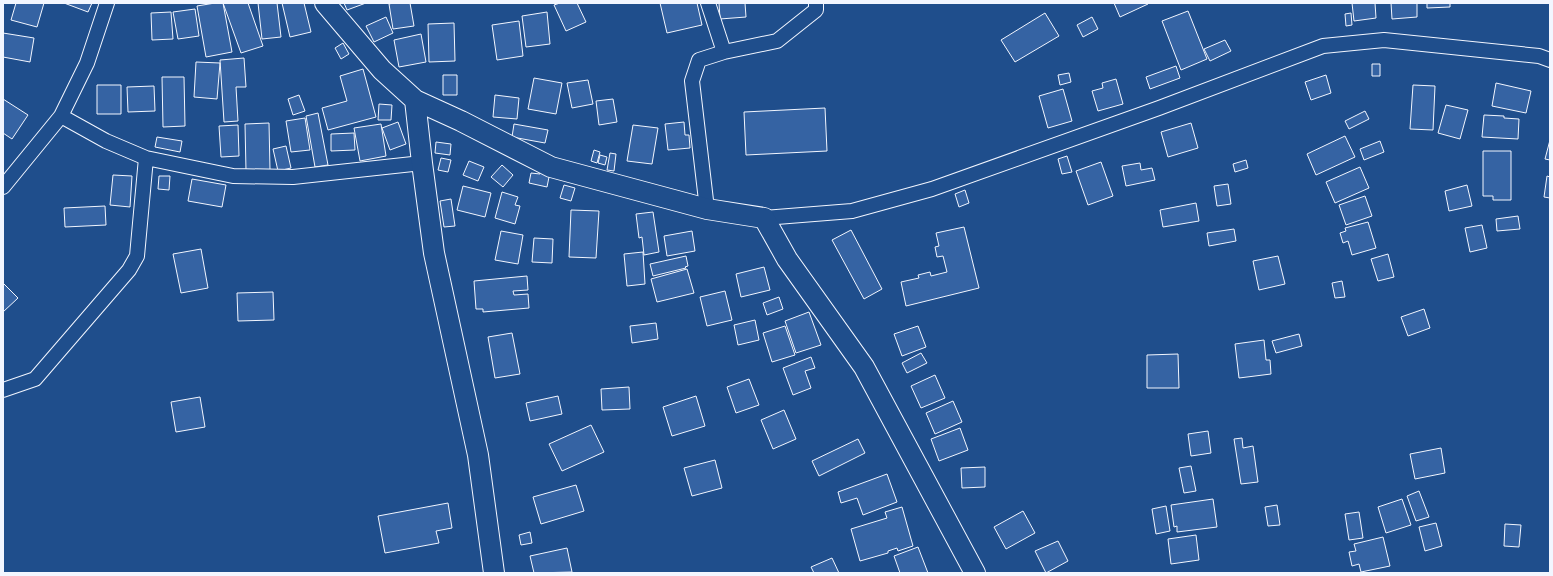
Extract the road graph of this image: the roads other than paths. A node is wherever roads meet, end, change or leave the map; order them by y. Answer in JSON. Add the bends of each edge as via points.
{"nodes":[{"id":1,"x":107,"y":3,"type":"edge"},
{"id":2,"x":325,"y":3,"type":"edge"},
{"id":3,"x":708,"y":3,"type":"edge"},
{"id":4,"x":816,"y":3,"type":"edge"},
{"id":5,"x":724,"y":52,"type":"junction"},
{"id":6,"x":1550,"y":60,"type":"edge"},
{"id":7,"x":415,"y":100,"type":"junction"},
{"id":8,"x":61,"y":116,"type":"junction"},
{"id":9,"x":146,"y":158,"type":"junction"},
{"id":10,"x":422,"y":162,"type":"junction"},
{"id":11,"x":3,"y":187,"type":"edge"},
{"id":12,"x":707,"y":209,"type":"junction"},
{"id":13,"x":764,"y":218,"type":"junction"},
{"id":14,"x":3,"y":390,"type":"edge"},
{"id":15,"x":494,"y":573,"type":"edge"},
{"id":16,"x":975,"y":573,"type":"edge"}],
"edges":[{"from":1,"to":8,"type":"street","via":[[87,63]]},
{"from":2,"to":7,"type":"street","via":[[382,70]]},
{"from":3,"to":5,"type":"street"},
{"from":4,"to":5,"type":"street","via":[[816,10],[777,41]]},
{"from":5,"to":12,"type":"street","via":[[699,60],[692,81]]},
{"from":6,"to":13,"type":"street","via":[[1539,56],[1384,40],[1323,46],[932,189],[852,211]]},
{"from":7,"to":10,"type":"street"},
{"from":7,"to":12,"type":"street","via":[[551,167]]},
{"from":8,"to":9,"type":"street","via":[[106,141]]},
{"from":8,"to":11,"type":"street"},
{"from":9,"to":10,"type":"street","via":[[233,176],[293,177]]},
{"from":9,"to":14,"type":"street","via":[[137,256],[129,270],[35,379]]},
{"from":10,"to":15,"type":"street","via":[[434,253],[478,455]]},
{"from":12,"to":13,"type":"street"},
{"from":13,"to":16,"type":"street","via":[[787,259],[864,367]]}]}
